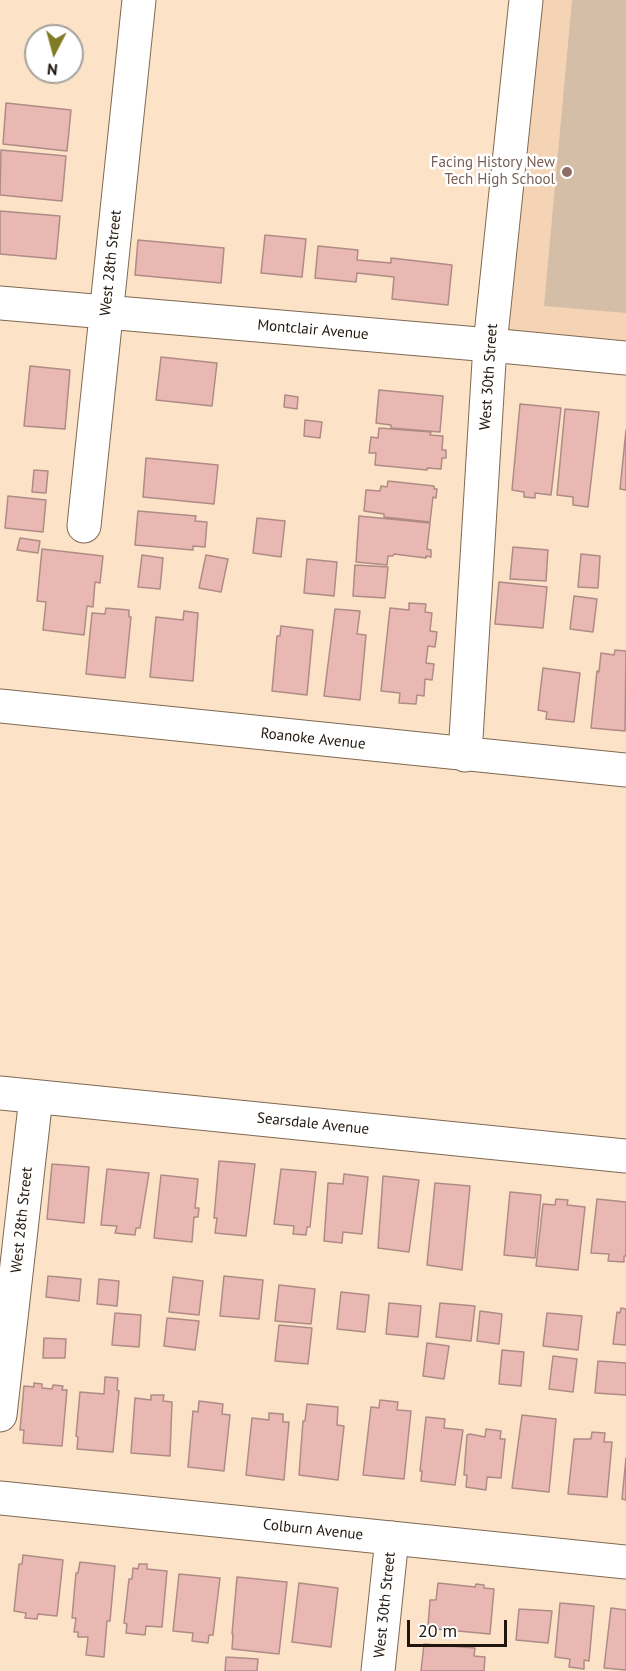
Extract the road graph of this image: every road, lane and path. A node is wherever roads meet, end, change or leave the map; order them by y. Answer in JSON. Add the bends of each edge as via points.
{"nodes":[{"id":1,"x":139,"y":0,"type":"edge"},
{"id":2,"x":526,"y":0,"type":"edge"},
{"id":3,"x":0,"y":303,"type":"edge"},
{"id":4,"x":106,"y":313,"type":"junction"},
{"id":5,"x":490,"y":345,"type":"junction"},
{"id":6,"x":626,"y":358,"type":"edge"},
{"id":7,"x":84,"y":526,"type":"dead end"},
{"id":8,"x":0,"y":706,"type":"edge"},
{"id":9,"x":465,"y":755,"type":"junction"},
{"id":10,"x":626,"y":770,"type":"edge"},
{"id":11,"x":0,"y":1093,"type":"edge"},
{"id":12,"x":36,"y":1097,"type":"junction"},
{"id":13,"x":626,"y":1156,"type":"edge"},
{"id":14,"x":0,"y":1416,"type":"edge"},
{"id":15,"x":0,"y":1498,"type":"edge"},
{"id":16,"x":392,"y":1538,"type":"junction"},
{"id":17,"x":626,"y":1562,"type":"edge"},
{"id":18,"x":378,"y":1671,"type":"edge"}],
"edges":[{"from":1,"to":4,"type":"street","name":"West 28th Street"},
{"from":2,"to":5,"type":"street","name":"West 30th Street"},
{"from":3,"to":4,"type":"street","name":"Montclair Avenue"},
{"from":4,"to":5,"type":"street","name":"Montclair Avenue"},
{"from":4,"to":7,"type":"street","name":"West 28th Street"},
{"from":5,"to":6,"type":"street","name":"Montclair Avenue"},
{"from":5,"to":9,"type":"street","name":"West 30th Street"},
{"from":8,"to":9,"type":"street","name":"Roanoke Avenue"},
{"from":9,"to":10,"type":"street","name":"Roanoke Avenue"},
{"from":11,"to":12,"type":"street","name":"Searsdale Avenue"},
{"from":12,"to":13,"type":"street","name":"Searsdale Avenue"},
{"from":12,"to":14,"type":"street","name":"West 28th Street"},
{"from":15,"to":16,"type":"street","name":"Colburn Avenue"},
{"from":16,"to":17,"type":"street","name":"Colburn Avenue"},
{"from":16,"to":18,"type":"street","name":"West 30th Street"}]}
